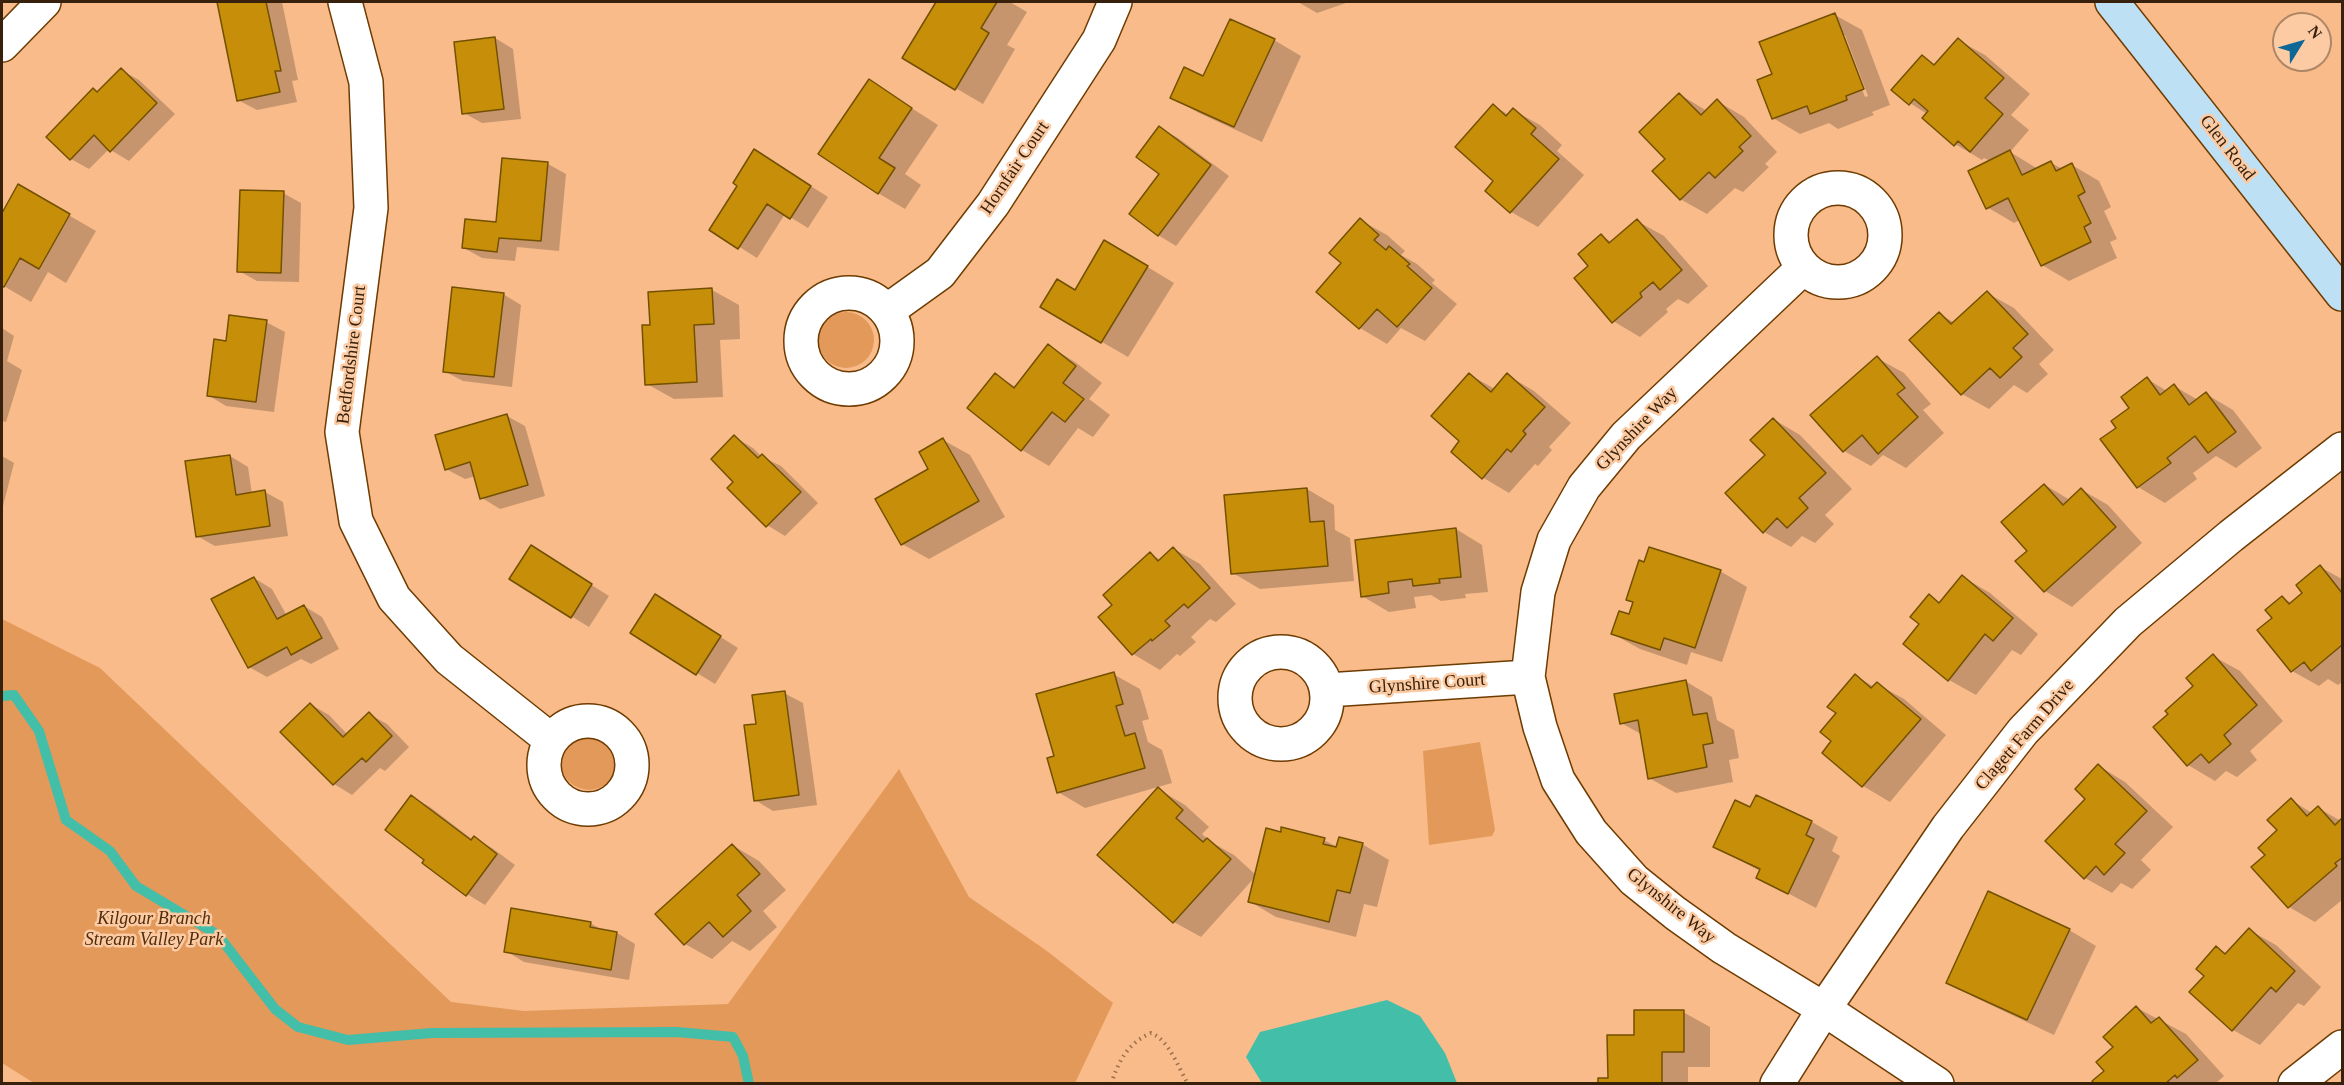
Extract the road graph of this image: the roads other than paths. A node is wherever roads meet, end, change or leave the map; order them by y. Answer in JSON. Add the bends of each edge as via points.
{"nodes":[{"id":1,"x":44,"y":2,"type":"edge"},
{"id":2,"x":345,"y":2,"type":"edge"},
{"id":3,"x":1115,"y":2,"type":"edge"},
{"id":4,"x":2112,"y":2,"type":"edge"},
{"id":5,"x":2,"y":45,"type":"edge"},
{"id":6,"x":1803,"y":268,"type":"dead end"},
{"id":7,"x":2343,"y":294,"type":"edge"},
{"id":8,"x":887,"y":311,"type":"dead end"},
{"id":9,"x":2343,"y":449,"type":"edge"},
{"id":10,"x":1528,"y":677,"type":"junction"},
{"id":11,"x":1327,"y":690,"type":"dead end"},
{"id":12,"x":551,"y":740,"type":"dead end"},
{"id":13,"x":1824,"y":1009,"type":"junction"},
{"id":14,"x":2343,"y":1047,"type":"edge"},
{"id":15,"x":1778,"y":1083,"type":"edge"},
{"id":16,"x":1937,"y":1083,"type":"edge"},
{"id":17,"x":2295,"y":1083,"type":"edge"}],
"edges":[{"from":1,"to":5,"type":"street"},
{"from":2,"to":12,"type":"street","name":"Bedfordshire Court","via":[[366,82],[371,208],[342,432],[356,521],[394,598],[449,658]]},
{"from":3,"to":8,"type":"street","name":"Hornfair Court","via":[[1099,40],[993,204],[940,273]]},
{"from":4,"to":7,"type":"main road","name":"Glen Road"},
{"from":6,"to":10,"type":"street","name":"Glynshire Way","via":[[1626,436],[1584,487],[1554,540],[1538,592]]},
{"from":9,"to":13,"type":"street","name":"Clagett Farm Drive","via":[[2128,622],[2023,731],[1948,827]]},
{"from":10,"to":11,"type":"street","name":"Glynshire Court"},
{"from":10,"to":13,"type":"street","name":"Glynshire Way","via":[[1558,780],[1591,832],[1634,880],[1675,913]]},
{"from":13,"to":15,"type":"street","name":"Clagett Farm Drive"},
{"from":13,"to":16,"type":"street","name":"Glynshire Way"},
{"from":14,"to":17,"type":"street"}]}
